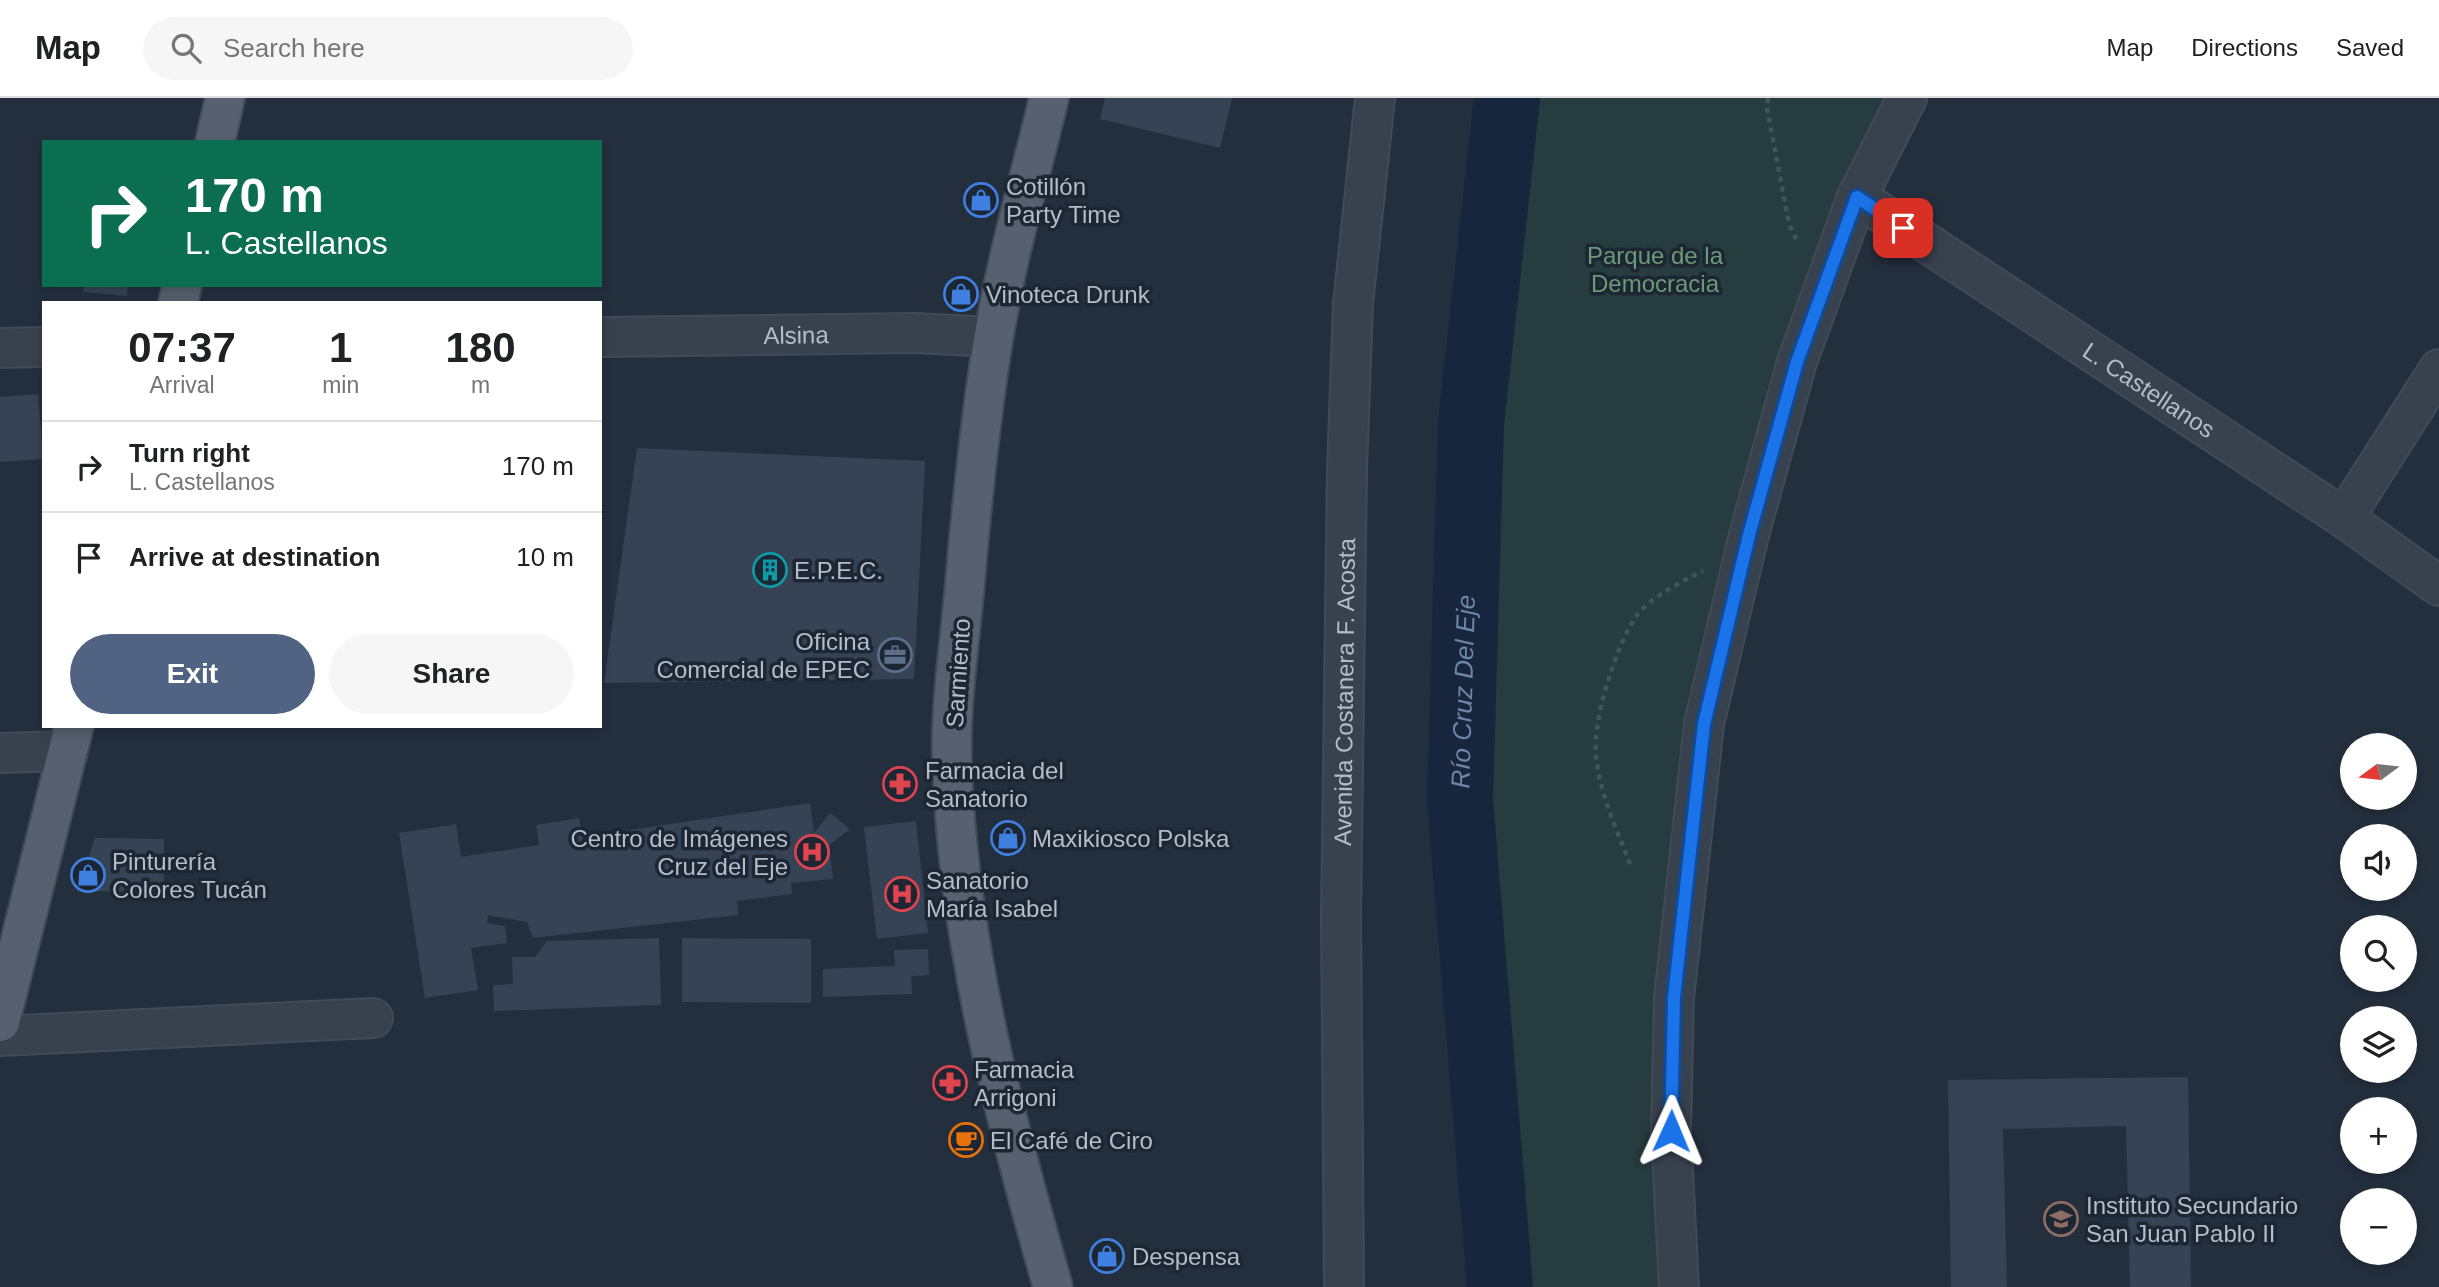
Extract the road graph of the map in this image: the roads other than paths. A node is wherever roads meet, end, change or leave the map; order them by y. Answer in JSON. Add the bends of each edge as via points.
{"nodes":[{"id":1,"x":225,"y":98,"type":"edge"},
{"id":2,"x":1049,"y":98,"type":"edge"},
{"id":3,"x":1375,"y":98,"type":"edge"},
{"id":4,"x":1908,"y":98,"type":"edge"},
{"id":5,"x":215,"y":140,"type":"edge"},
{"id":6,"x":1857,"y":197,"type":"junction"},
{"id":7,"x":602,"y":337,"type":"edge"},
{"id":8,"x":993,"y":337,"type":"junction"},
{"id":9,"x":42,"y":347,"type":"edge"},
{"id":10,"x":0,"y":348,"type":"edge"},
{"id":11,"x":2439,"y":369,"type":"edge"},
{"id":12,"x":2344,"y":518,"type":"junction"},
{"id":13,"x":2439,"y":586,"type":"edge"},
{"id":14,"x":71,"y":739,"type":"edge"},
{"id":15,"x":0,"y":753,"type":"edge"},
{"id":16,"x":373,"y":1018,"type":"dead end"},
{"id":17,"x":0,"y":1022,"type":"edge"},
{"id":18,"x":0,"y":1036,"type":"edge"},
{"id":19,"x":1053,"y":1287,"type":"edge"},
{"id":20,"x":1344,"y":1287,"type":"edge"},
{"id":21,"x":1679,"y":1287,"type":"edge"}],
"edges":[{"from":1,"to":5,"type":"main road"},
{"from":2,"to":8,"type":"main road","name":"Sarmiento"},
{"from":3,"to":20,"type":"street","name":"Avenida Costanera F. Acosta","via":[[1353,304],[1347,469],[1341,915]]},
{"from":4,"to":6,"type":"street"},
{"from":6,"to":12,"type":"street","name":"L. Castellanos"},
{"from":6,"to":21,"type":"street","via":[[1797,362],[1704,724],[1674,998],[1671,1131]]},
{"from":7,"to":8,"type":"street","name":"Alsina","via":[[914,333]]},
{"from":8,"to":19,"type":"main road","name":"Sarmiento","via":[[974,467],[955,669],[952,763],[977,989],[1001,1100]]},
{"from":9,"to":10,"type":"street"},
{"from":11,"to":12,"type":"street"},
{"from":12,"to":13,"type":"street","name":"L. Castellanos"},
{"from":14,"to":15,"type":"street"},
{"from":14,"to":17,"type":"main road"},
{"from":16,"to":18,"type":"street"}]}
